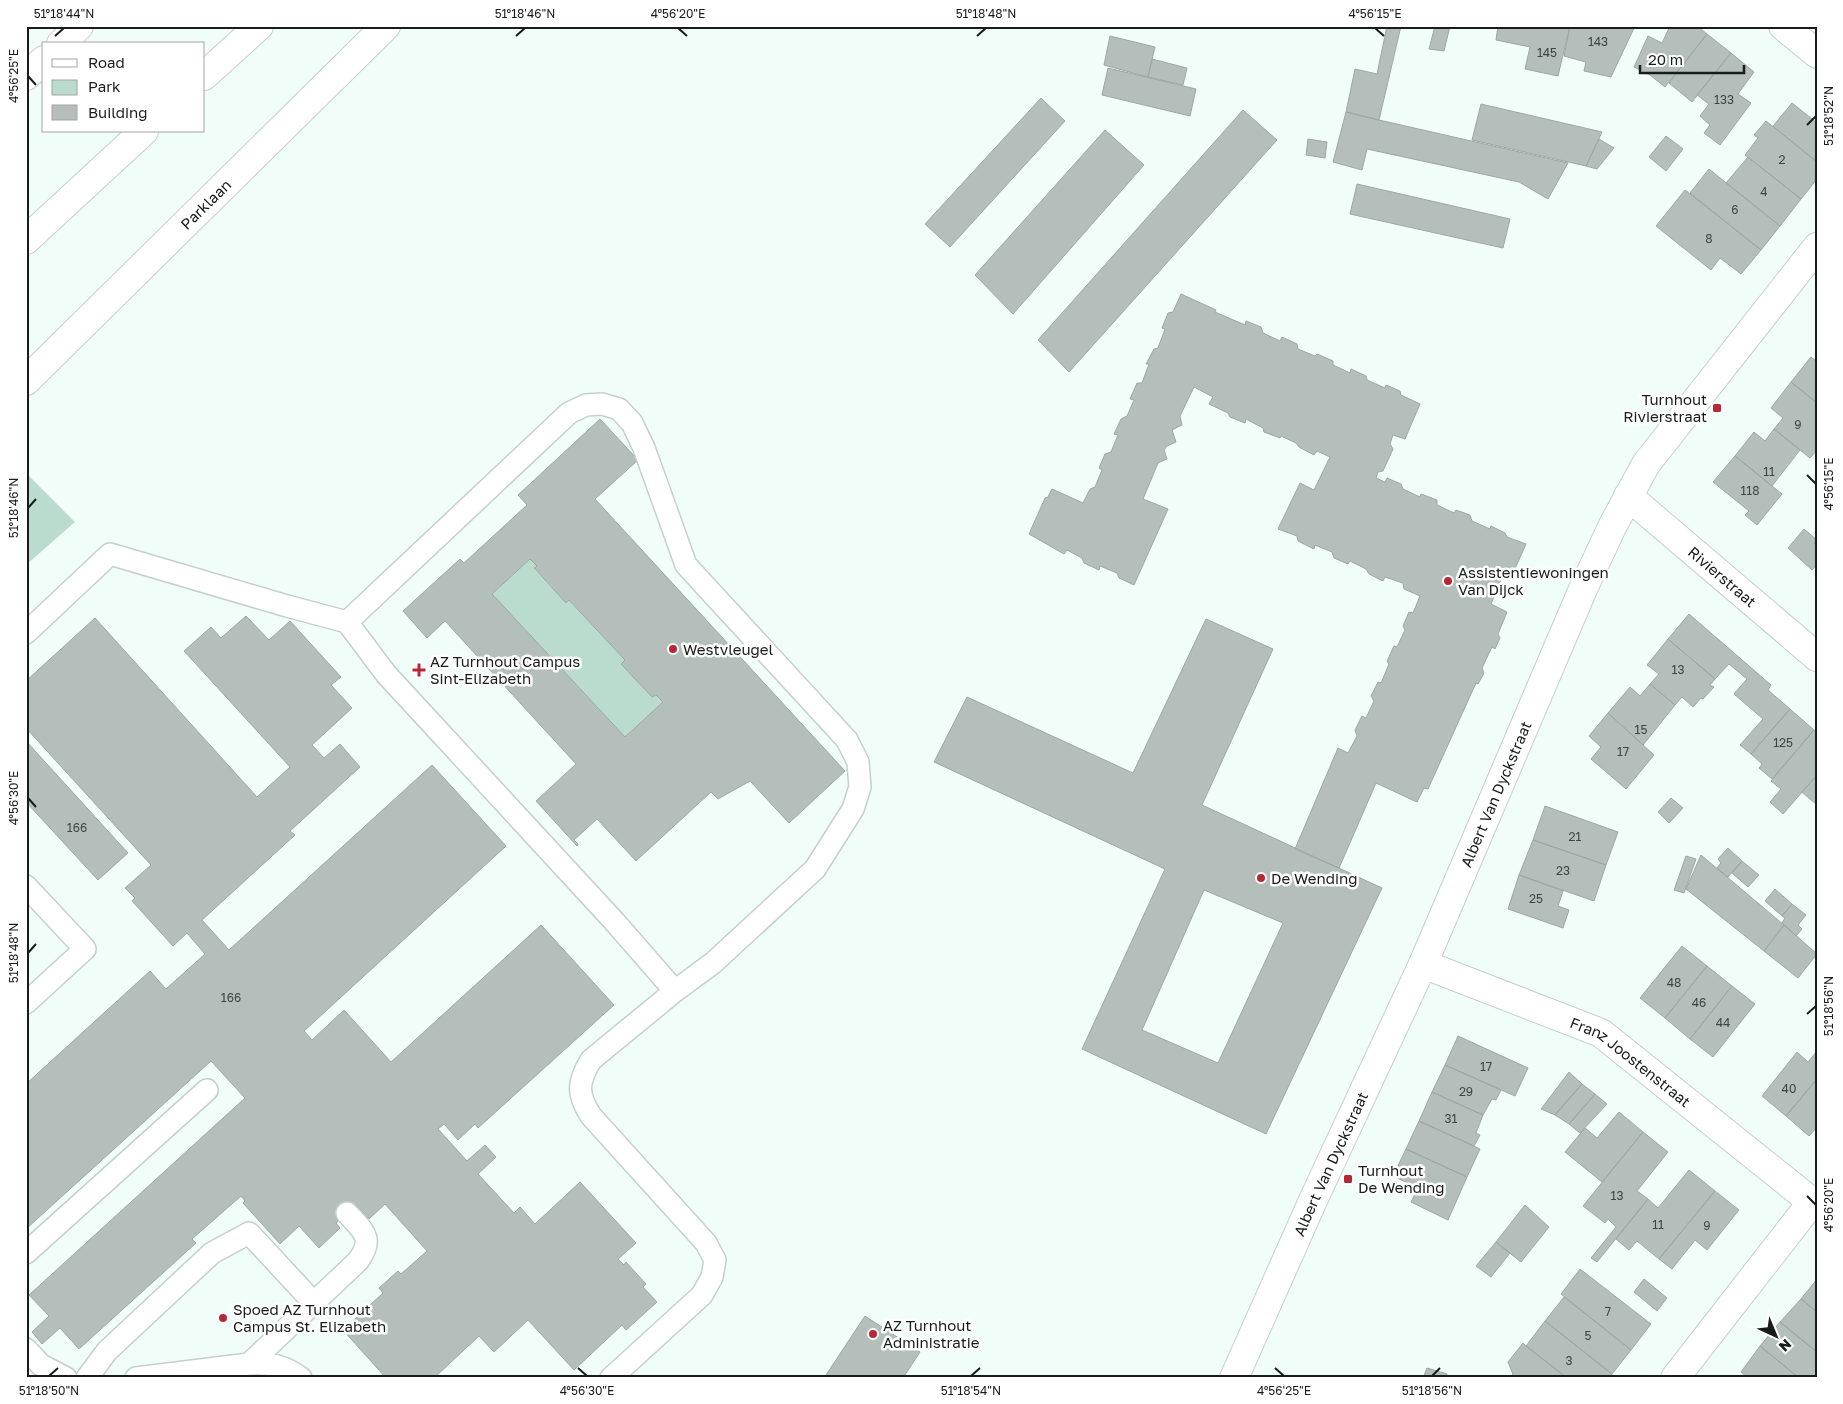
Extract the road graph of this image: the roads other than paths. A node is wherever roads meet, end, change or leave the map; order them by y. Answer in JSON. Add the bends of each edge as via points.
{"nodes":[{"id":1,"x":79,"y":26,"type":"edge"},
{"id":2,"x":259,"y":26,"type":"edge"},
{"id":3,"x":386,"y":26,"type":"edge"},
{"id":4,"x":1783,"y":26,"type":"edge"},
{"id":5,"x":63,"y":42,"type":"edge"},
{"id":6,"x":1817,"y":54,"type":"edge"},
{"id":7,"x":42,"y":62,"type":"edge"},
{"id":8,"x":205,"y":75,"type":"edge"},
{"id":9,"x":26,"y":76,"type":"edge"},
{"id":10,"x":143,"y":132,"type":"edge"},
{"id":11,"x":26,"y":240,"type":"edge"},
{"id":12,"x":1817,"y":247,"type":"edge"},
{"id":13,"x":26,"y":381,"type":"edge"},
{"id":14,"x":1628,"y":496,"type":"junction"},
{"id":15,"x":347,"y":622,"type":"junction"},
{"id":16,"x":26,"y":633,"type":"edge"},
{"id":17,"x":1817,"y":657,"type":"edge"},
{"id":18,"x":26,"y":886,"type":"edge"},
{"id":19,"x":1423,"y":964,"type":"junction"},
{"id":20,"x":676,"y":991,"type":"junction"},
{"id":21,"x":28,"y":998,"type":"edge"},
{"id":22,"x":207,"y":1090,"type":"dead end"},
{"id":23,"x":1814,"y":1204,"type":"edge"},
{"id":24,"x":347,"y":1213,"type":"dead end"},
{"id":25,"x":26,"y":1253,"type":"edge"},
{"id":26,"x":314,"y":1303,"type":"junction"},
{"id":27,"x":26,"y":1349,"type":"edge"},
{"id":28,"x":249,"y":1364,"type":"junction"},
{"id":29,"x":66,"y":1378,"type":"edge"},
{"id":30,"x":87,"y":1378,"type":"edge"},
{"id":31,"x":136,"y":1378,"type":"edge"},
{"id":32,"x":301,"y":1378,"type":"edge"},
{"id":33,"x":611,"y":1378,"type":"edge"},
{"id":34,"x":1234,"y":1378,"type":"edge"},
{"id":35,"x":1675,"y":1378,"type":"edge"}],
"edges":[{"from":1,"to":5,"type":"street"},
{"from":2,"to":8,"type":"street"},
{"from":3,"to":13,"type":"street","name":"Parklaan"},
{"from":4,"to":6,"type":"street"},
{"from":7,"to":9,"type":"street"},
{"from":10,"to":11,"type":"street"},
{"from":12,"to":14,"type":"street","name":"Albert Van Dyckstraat","via":[[1646,464]]},
{"from":14,"to":17,"type":"street","name":"Rivierstraat"},
{"from":14,"to":19,"type":"street","name":"Albert Van Dyckstraat","via":[[1579,598]]},
{"from":15,"to":16,"type":"lane","via":[[110,554]]},
{"from":15,"to":20,"type":"lane","via":[[386,674]]},
{"from":15,"to":20,"type":"lane","via":[[569,413],[586,405],[602,404],[619,409],[632,422],[686,565],[846,740],[858,762],[860,787],[853,809],[815,869],[713,963]]},
{"from":18,"to":21,"type":"lane","via":[[85,949]]},
{"from":19,"to":23,"type":"street","name":"Franz Joostenstraat","via":[[1601,1033]]},
{"from":19,"to":34,"type":"street","name":"Albert Van Dyckstraat"},
{"from":20,"to":33,"type":"lane","via":[[591,1060],[582,1074],[582,1103],[706,1243],[715,1260],[712,1277],[702,1295]]},
{"from":22,"to":25,"type":"lane"},
{"from":23,"to":35,"type":"street","name":"Franz Joostenstraat"},
{"from":24,"to":26,"type":"lane","via":[[363,1231],[367,1242],[365,1252]]},
{"from":26,"to":28,"type":"lane"},
{"from":26,"to":30,"type":"lane","via":[[249,1233],[212,1253],[108,1351]]},
{"from":27,"to":29,"type":"lane","via":[[41,1365]]},
{"from":28,"to":31,"type":"lane"},
{"from":28,"to":32,"type":"lane","via":[[281,1367]]}]}
